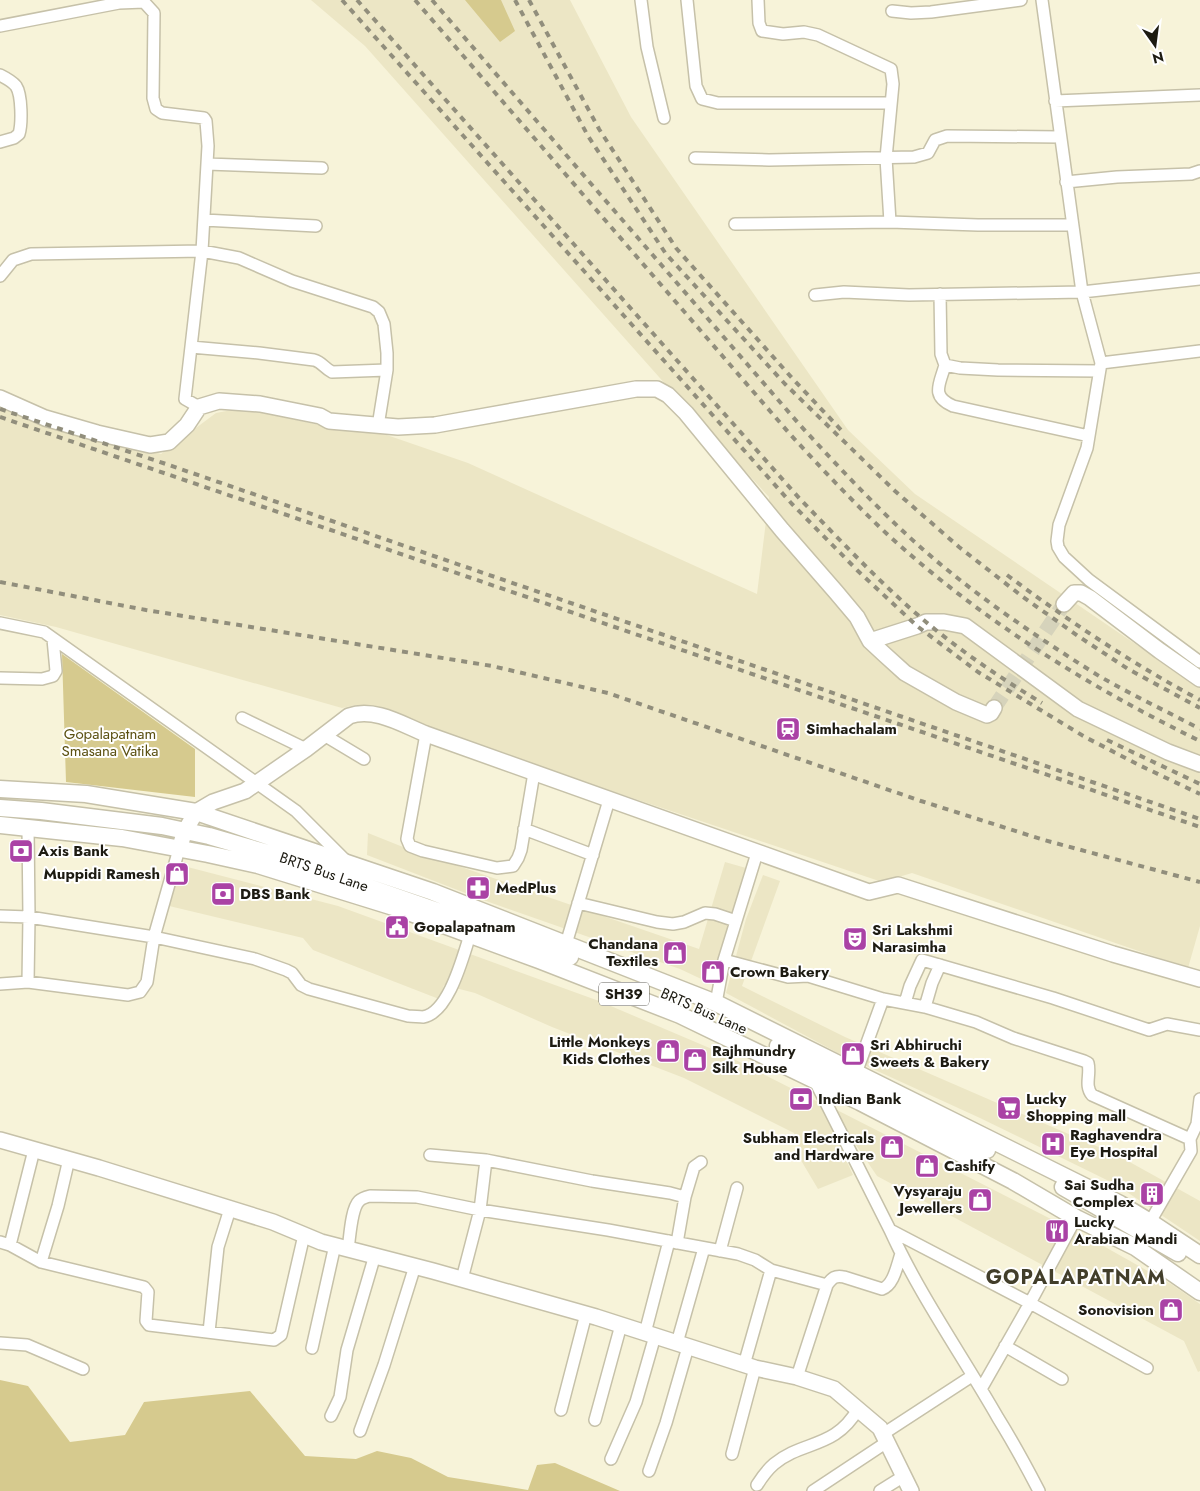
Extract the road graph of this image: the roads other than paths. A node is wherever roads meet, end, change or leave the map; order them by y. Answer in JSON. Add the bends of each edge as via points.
{"nodes":[{"id":1,"x":641,"y":0,"type":"edge"},
{"id":2,"x":687,"y":0,"type":"edge"},
{"id":3,"x":758,"y":0,"type":"edge"},
{"id":4,"x":1021,"y":0,"type":"edge"},
{"id":5,"x":1042,"y":0,"type":"edge"},
{"id":6,"x":75,"y":5,"type":"edge"},
{"id":7,"x":892,"y":11,"type":"dead end"},
{"id":8,"x":0,"y":26,"type":"edge"},
{"id":9,"x":0,"y":75,"type":"edge"},
{"id":10,"x":1200,"y":95,"type":"edge"},
{"id":11,"x":1055,"y":101,"type":"junction"},
{"id":12,"x":890,"y":103,"type":"junction"},
{"id":13,"x":664,"y":118,"type":"dead end"},
{"id":14,"x":1060,"y":137,"type":"junction"},
{"id":15,"x":0,"y":142,"type":"edge"},
{"id":16,"x":696,"y":158,"type":"dead end"},
{"id":17,"x":886,"y":158,"type":"junction"},
{"id":18,"x":207,"y":164,"type":"junction"},
{"id":19,"x":322,"y":168,"type":"dead end"},
{"id":20,"x":1200,"y":172,"type":"edge"},
{"id":21,"x":1066,"y":182,"type":"junction"},
{"id":22,"x":204,"y":220,"type":"junction"},
{"id":23,"x":890,"y":222,"type":"junction"},
{"id":24,"x":734,"y":224,"type":"dead end"},
{"id":25,"x":1072,"y":225,"type":"junction"},
{"id":26,"x":316,"y":226,"type":"dead end"},
{"id":27,"x":202,"y":251,"type":"junction"},
{"id":28,"x":0,"y":276,"type":"edge"},
{"id":29,"x":1200,"y":279,"type":"edge"},
{"id":30,"x":1082,"y":292,"type":"junction"},
{"id":31,"x":940,"y":294,"type":"junction"},
{"id":32,"x":815,"y":295,"type":"dead end"},
{"id":33,"x":191,"y":347,"type":"junction"},
{"id":34,"x":1200,"y":351,"type":"edge"},
{"id":35,"x":945,"y":365,"type":"junction"},
{"id":36,"x":1100,"y":367,"type":"junction"},
{"id":37,"x":387,"y":370,"type":"junction"},
{"id":38,"x":0,"y":398,"type":"edge"},
{"id":39,"x":199,"y":407,"type":"junction"},
{"id":40,"x":378,"y":426,"type":"junction"},
{"id":41,"x":1089,"y":436,"type":"junction"},
{"id":42,"x":1064,"y":604,"type":"tunnel mouth"},
{"id":43,"x":0,"y":622,"type":"edge"},
{"id":44,"x":53,"y":639,"type":"junction"},
{"id":45,"x":870,"y":641,"type":"junction"},
{"id":46,"x":1200,"y":662,"type":"edge"},
{"id":47,"x":0,"y":678,"type":"edge"},
{"id":48,"x":1200,"y":679,"type":"edge"},
{"id":49,"x":994,"y":708,"type":"dead end"},
{"id":50,"x":242,"y":718,"type":"dead end"},
{"id":51,"x":426,"y":734,"type":"junction"},
{"id":52,"x":324,"y":735,"type":"junction"},
{"id":53,"x":306,"y":749,"type":"junction"},
{"id":54,"x":364,"y":759,"type":"dead end"},
{"id":55,"x":1200,"y":764,"type":"edge"},
{"id":56,"x":534,"y":773,"type":"junction"},
{"id":57,"x":256,"y":783,"type":"junction"},
{"id":58,"x":0,"y":789,"type":"edge"},
{"id":59,"x":610,"y":800,"type":"junction"},
{"id":60,"x":0,"y":808,"type":"edge"},
{"id":61,"x":196,"y":812,"type":"junction"},
{"id":62,"x":0,"y":825,"type":"edge"},
{"id":63,"x":28,"y":828,"type":"junction"},
{"id":64,"x":524,"y":829,"type":"junction"},
{"id":65,"x":185,"y":831,"type":"junction"},
{"id":66,"x":179,"y":848,"type":"junction"},
{"id":67,"x":757,"y":853,"type":"junction"},
{"id":68,"x":593,"y":855,"type":"junction"},
{"id":69,"x":347,"y":862,"type":"junction"},
{"id":70,"x":578,"y":902,"type":"junction"},
{"id":71,"x":0,"y":916,"type":"edge"},
{"id":72,"x":29,"y":916,"type":"junction"},
{"id":73,"x":736,"y":921,"type":"junction"},
{"id":74,"x":470,"y":935,"type":"junction"},
{"id":75,"x":154,"y":937,"type":"junction"},
{"id":76,"x":566,"y":944,"type":"junction"},
{"id":77,"x":724,"y":960,"type":"junction"},
{"id":78,"x":940,"y":965,"type":"junction"},
{"id":79,"x":1200,"y":979,"type":"edge"},
{"id":80,"x":28,"y":982,"type":"junction"},
{"id":81,"x":0,"y":984,"type":"edge"},
{"id":82,"x":883,"y":999,"type":"junction"},
{"id":83,"x":716,"y":1003,"type":"junction"},
{"id":84,"x":905,"y":1003,"type":"junction"},
{"id":85,"x":925,"y":1007,"type":"junction"},
{"id":86,"x":1200,"y":1030,"type":"edge"},
{"id":87,"x":856,"y":1073,"type":"junction"},
{"id":88,"x":814,"y":1079,"type":"junction"},
{"id":89,"x":1200,"y":1099,"type":"edge"},
{"id":90,"x":1190,"y":1139,"type":"junction"},
{"id":91,"x":0,"y":1140,"type":"edge"},
{"id":92,"x":34,"y":1150,"type":"junction"},
{"id":93,"x":1195,"y":1154,"type":"edge"},
{"id":94,"x":430,"y":1155,"type":"dead end"},
{"id":95,"x":69,"y":1159,"type":"junction"},
{"id":96,"x":486,"y":1160,"type":"junction"},
{"id":97,"x":701,"y":1162,"type":"dead end"},
{"id":98,"x":737,"y":1188,"type":"dead end"},
{"id":99,"x":685,"y":1197,"type":"junction"},
{"id":100,"x":230,"y":1209,"type":"junction"},
{"id":101,"x":480,"y":1210,"type":"junction"},
{"id":102,"x":1076,"y":1218,"type":"junction"},
{"id":103,"x":1150,"y":1222,"type":"junction"},
{"id":104,"x":890,"y":1230,"type":"junction"},
{"id":105,"x":304,"y":1235,"type":"junction"},
{"id":106,"x":673,"y":1242,"type":"junction"},
{"id":107,"x":5,"y":1244,"type":"edge"},
{"id":108,"x":342,"y":1247,"type":"junction"},
{"id":109,"x":704,"y":1248,"type":"junction"},
{"id":110,"x":720,"y":1251,"type":"junction"},
{"id":111,"x":901,"y":1254,"type":"junction"},
{"id":112,"x":375,"y":1256,"type":"junction"},
{"id":113,"x":1200,"y":1256,"type":"edge"},
{"id":114,"x":40,"y":1262,"type":"junction"},
{"id":115,"x":1200,"y":1265,"type":"edge"},
{"id":116,"x":415,"y":1266,"type":"junction"},
{"id":117,"x":771,"y":1270,"type":"junction"},
{"id":118,"x":462,"y":1279,"type":"junction"},
{"id":119,"x":827,"y":1285,"type":"junction"},
{"id":120,"x":1200,"y":1292,"type":"edge"},
{"id":121,"x":1030,"y":1303,"type":"junction"},
{"id":122,"x":586,"y":1314,"type":"junction"},
{"id":123,"x":621,"y":1325,"type":"junction"},
{"id":124,"x":209,"y":1332,"type":"junction"},
{"id":125,"x":650,"y":1335,"type":"junction"},
{"id":126,"x":0,"y":1344,"type":"edge"},
{"id":127,"x":682,"y":1345,"type":"junction"},
{"id":128,"x":1005,"y":1346,"type":"junction"},
{"id":129,"x":312,"y":1348,"type":"dead end"},
{"id":130,"x":750,"y":1366,"type":"junction"},
{"id":131,"x":1147,"y":1368,"type":"dead end"},
{"id":132,"x":83,"y":1369,"type":"dead end"},
{"id":133,"x":972,"y":1376,"type":"junction"},
{"id":134,"x":797,"y":1377,"type":"junction"},
{"id":135,"x":1062,"y":1379,"type":"dead end"},
{"id":136,"x":980,"y":1389,"type":"junction"},
{"id":137,"x":858,"y":1409,"type":"junction"},
{"id":138,"x":561,"y":1410,"type":"dead end"},
{"id":139,"x":332,"y":1416,"type":"dead end"},
{"id":140,"x":595,"y":1420,"type":"dead end"},
{"id":141,"x":360,"y":1431,"type":"dead end"},
{"id":142,"x":885,"y":1438,"type":"junction"},
{"id":143,"x":732,"y":1454,"type":"dead end"},
{"id":144,"x":611,"y":1459,"type":"dead end"},
{"id":145,"x":649,"y":1471,"type":"dead end"},
{"id":146,"x":904,"y":1476,"type":"junction"},
{"id":147,"x":756,"y":1485,"type":"dead end"},
{"id":148,"x":813,"y":1491,"type":"edge"},
{"id":149,"x":880,"y":1491,"type":"edge"},
{"id":150,"x":911,"y":1491,"type":"edge"},
{"id":151,"x":1039,"y":1491,"type":"edge"}],
"edges":[{"from":1,"to":13,"type":"street","via":[[647,47]]},
{"from":2,"to":12,"type":"street","via":[[696,86],[702,99],[718,103]]},
{"from":3,"to":12,"type":"street","via":[[762,31],[818,35],[891,69]]},
{"from":4,"to":7,"type":"street","via":[[931,12]]},
{"from":5,"to":11,"type":"street"},
{"from":6,"to":8,"type":"street"},
{"from":6,"to":18,"type":"street","via":[[144,2],[152,8],[155,20],[153,98],[156,109],[162,113],[204,118]]},
{"from":9,"to":15,"type":"street","via":[[16,86],[21,113],[19,134]]},
{"from":10,"to":11,"type":"street"},
{"from":11,"to":14,"type":"street"},
{"from":12,"to":17,"type":"street"},
{"from":14,"to":17,"type":"street","via":[[947,136],[935,140],[925,155]]},
{"from":14,"to":21,"type":"street"},
{"from":16,"to":17,"type":"street"},
{"from":17,"to":23,"type":"street"},
{"from":18,"to":19,"type":"street"},
{"from":18,"to":22,"type":"street"},
{"from":20,"to":21,"type":"street"},
{"from":21,"to":25,"type":"street"},
{"from":22,"to":26,"type":"street"},
{"from":22,"to":27,"type":"street"},
{"from":23,"to":24,"type":"street"},
{"from":23,"to":25,"type":"street"},
{"from":25,"to":30,"type":"street"},
{"from":27,"to":28,"type":"street","via":[[32,254],[13,260]]},
{"from":27,"to":33,"type":"street"},
{"from":27,"to":37,"type":"street","via":[[239,258],[292,281],[373,307],[384,324]]},
{"from":29,"to":30,"type":"street"},
{"from":30,"to":31,"type":"street"},
{"from":30,"to":36,"type":"street"},
{"from":31,"to":32,"type":"street","via":[[844,292]]},
{"from":31,"to":35,"type":"street","via":[[941,354]]},
{"from":33,"to":37,"type":"street","via":[[314,360],[332,372]]},
{"from":33,"to":39,"type":"street","via":[[185,399]]},
{"from":34,"to":36,"type":"street"},
{"from":35,"to":36,"type":"street","via":[[998,370]]},
{"from":35,"to":41,"type":"street","via":[[939,389],[943,402]]},
{"from":36,"to":41,"type":"street"},
{"from":37,"to":40,"type":"street"},
{"from":38,"to":39,"type":"street","via":[[45,418],[150,445],[169,442],[188,425]]},
{"from":39,"to":40,"type":"street","via":[[219,401],[260,404],[320,416],[329,421]]},
{"from":40,"to":45,"type":"street","via":[[435,425],[636,389],[656,389],[668,395],[686,413],[856,618]]},
{"from":41,"to":46,"type":"street","via":[[1059,526],[1058,547],[1089,580]]},
{"from":42,"to":48,"type":"street","via":[[1074,593],[1081,593]]},
{"from":43,"to":44,"type":"street","via":[[44,632]]},
{"from":44,"to":47,"type":"street","via":[[56,671],[53,676],[42,679]]},
{"from":44,"to":57,"type":"street"},
{"from":45,"to":49,"type":"street","via":[[905,673],[956,702],[987,715]]},
{"from":45,"to":55,"type":"street","via":[[926,622],[965,626],[1078,709]]},
{"from":50,"to":53,"type":"street"},
{"from":51,"to":52,"type":"street","via":[[365,713],[349,716]]},
{"from":51,"to":56,"type":"street"},
{"from":51,"to":64,"type":"street","via":[[407,840],[410,846],[497,868],[509,867],[518,858]]},
{"from":52,"to":53,"type":"street"},
{"from":52,"to":54,"type":"street"},
{"from":53,"to":57,"type":"street"},
{"from":56,"to":59,"type":"street"},
{"from":56,"to":64,"type":"street"},
{"from":57,"to":61,"type":"street"},
{"from":57,"to":69,"type":"street","via":[[296,811]]},
{"from":58,"to":61,"type":"main road","number":"SH39","via":[[86,794]]},
{"from":59,"to":67,"type":"street"},
{"from":59,"to":68,"type":"street"},
{"from":60,"to":65,"type":"main road","name":"BRTS Bus Lane"},
{"from":61,"to":65,"type":"street"},
{"from":61,"to":69,"type":"main road","number":"SH39"},
{"from":62,"to":63,"type":"main road","number":"SH39"},
{"from":63,"to":66,"type":"main road","number":"SH39"},
{"from":63,"to":72,"type":"street"},
{"from":64,"to":68,"type":"street"},
{"from":65,"to":66,"type":"street"},
{"from":65,"to":115,"type":"main road","name":"BRTS Bus Lane","via":[[285,858],[578,960],[681,1000],[746,1029],[843,1082],[1066,1189]]},
{"from":66,"to":74,"type":"main road","number":"SH39","via":[[258,865],[400,909]]},
{"from":66,"to":75,"type":"street"},
{"from":67,"to":73,"type":"street"},
{"from":67,"to":79,"type":"street","via":[[869,892],[898,885]]},
{"from":68,"to":70,"type":"street"},
{"from":69,"to":76,"type":"main road","number":"SH39"},
{"from":70,"to":73,"type":"street","via":[[673,924],[705,913]]},
{"from":70,"to":76,"type":"street"},
{"from":71,"to":72,"type":"street"},
{"from":72,"to":75,"type":"street"},
{"from":72,"to":80,"type":"street"},
{"from":73,"to":77,"type":"street"},
{"from":74,"to":75,"type":"street","via":[[444,1001],[435,1012],[423,1017],[408,1016],[309,989],[301,985],[292,973],[254,959]]},
{"from":74,"to":88,"type":"main road","number":"SH39","via":[[680,1015]]},
{"from":75,"to":80,"type":"street","via":[[147,982],[140,992],[128,995]]},
{"from":76,"to":83,"type":"main road","number":"SH39"},
{"from":77,"to":82,"type":"street","via":[[788,977],[808,976]]},
{"from":77,"to":83,"type":"street"},
{"from":78,"to":84,"type":"street","via":[[922,960]]},
{"from":78,"to":85,"type":"street"},
{"from":78,"to":86,"type":"street","via":[[1150,1030],[1167,1024]]},
{"from":80,"to":81,"type":"street"},
{"from":82,"to":84,"type":"street"},
{"from":82,"to":87,"type":"street"},
{"from":83,"to":87,"type":"main road","number":"SH39"},
{"from":84,"to":85,"type":"street"},
{"from":85,"to":90,"type":"street","via":[[1084,1061],[1088,1063],[1088,1084],[1092,1094]]},
{"from":87,"to":103,"type":"main road","number":"SH39"},
{"from":88,"to":102,"type":"main road","number":"SH39","via":[[1013,1181]]},
{"from":88,"to":104,"type":"street"},
{"from":89,"to":90,"type":"street"},
{"from":90,"to":93,"type":"street"},
{"from":91,"to":92,"type":"street"},
{"from":92,"to":95,"type":"street"},
{"from":92,"to":107,"type":"street"},
{"from":93,"to":103,"type":"street"},
{"from":94,"to":96,"type":"street"},
{"from":95,"to":100,"type":"street"},
{"from":95,"to":114,"type":"street"},
{"from":96,"to":99,"type":"street"},
{"from":96,"to":101,"type":"street"},
{"from":97,"to":99,"type":"street","via":[[694,1167]]},
{"from":98,"to":110,"type":"street"},
{"from":99,"to":106,"type":"street"},
{"from":100,"to":105,"type":"street"},
{"from":100,"to":124,"type":"street","via":[[218,1247]]},
{"from":101,"to":106,"type":"street"},
{"from":101,"to":108,"type":"street","via":[[416,1197],[370,1196],[358,1202]]},
{"from":101,"to":118,"type":"street"},
{"from":102,"to":120,"type":"main road","number":"SH39","via":[[1134,1247]]},
{"from":102,"to":121,"type":"street"},
{"from":103,"to":113,"type":"main road","number":"SH39"},
{"from":104,"to":111,"type":"street"},
{"from":104,"to":121,"type":"street"},
{"from":105,"to":108,"type":"street"},
{"from":105,"to":124,"type":"street","via":[[279,1338]]},
{"from":106,"to":109,"type":"street"},
{"from":106,"to":125,"type":"street"},
{"from":107,"to":114,"type":"street"},
{"from":108,"to":112,"type":"street"},
{"from":108,"to":129,"type":"street"},
{"from":109,"to":110,"type":"street"},
{"from":109,"to":127,"type":"street"},
{"from":110,"to":117,"type":"street","via":[[755,1260]]},
{"from":111,"to":119,"type":"street","via":[[890,1284],[885,1288],[839,1276],[833,1277]]},
{"from":111,"to":133,"type":"street"},
{"from":112,"to":116,"type":"street"},
{"from":112,"to":139,"type":"street","via":[[347,1350],[340,1397]]},
{"from":114,"to":124,"type":"street","via":[[144,1287],[148,1292],[146,1321],[149,1326]]},
{"from":116,"to":118,"type":"street"},
{"from":116,"to":141,"type":"street"},
{"from":117,"to":119,"type":"street"},
{"from":117,"to":130,"type":"street"},
{"from":118,"to":122,"type":"street"},
{"from":119,"to":134,"type":"street"},
{"from":121,"to":128,"type":"street"},
{"from":121,"to":131,"type":"street"},
{"from":122,"to":123,"type":"street"},
{"from":122,"to":138,"type":"street"},
{"from":123,"to":125,"type":"street"},
{"from":123,"to":140,"type":"street"},
{"from":125,"to":127,"type":"street"},
{"from":125,"to":144,"type":"street","via":[[636,1402]]},
{"from":126,"to":132,"type":"street","via":[[27,1346]]},
{"from":127,"to":130,"type":"street"},
{"from":127,"to":145,"type":"street","via":[[666,1424]]},
{"from":128,"to":135,"type":"street"},
{"from":128,"to":136,"type":"street"},
{"from":130,"to":134,"type":"street"},
{"from":130,"to":143,"type":"street"},
{"from":133,"to":136,"type":"street"},
{"from":133,"to":142,"type":"street"},
{"from":134,"to":137,"type":"street","via":[[834,1389]]},
{"from":136,"to":151,"type":"street"},
{"from":137,"to":142,"type":"street","via":[[880,1428]]},
{"from":137,"to":147,"type":"street","via":[[839,1432],[775,1463]]},
{"from":142,"to":146,"type":"street"},
{"from":142,"to":148,"type":"street"},
{"from":146,"to":149,"type":"street"},
{"from":146,"to":150,"type":"street"}]}
